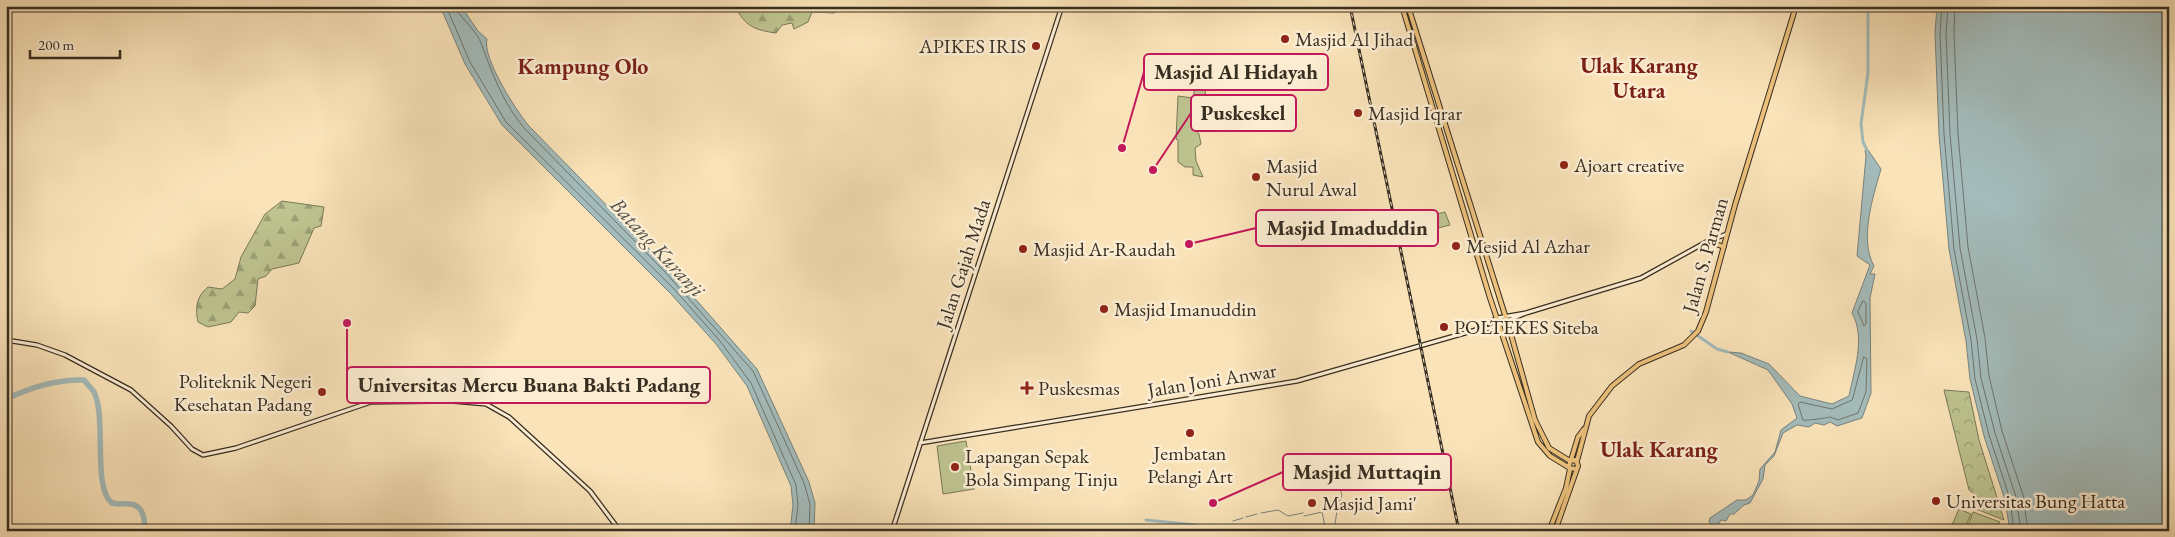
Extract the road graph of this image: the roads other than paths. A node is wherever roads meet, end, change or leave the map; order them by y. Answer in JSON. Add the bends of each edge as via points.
{"nodes":[{"id":1,"x":1062,"y":6,"type":"edge"},
{"id":2,"x":1402,"y":6,"type":"edge"},
{"id":3,"x":1408,"y":6,"type":"edge"},
{"id":4,"x":1796,"y":6,"type":"edge"},
{"id":5,"x":1440,"y":111,"type":"junction"},
{"id":6,"x":1434,"y":113,"type":"junction"},
{"id":7,"x":1727,"y":234,"type":"junction"},
{"id":8,"x":1708,"y":241,"type":"junction"},
{"id":9,"x":1724,"y":247,"type":"junction"},
{"id":10,"x":1526,"y":312,"type":"junction"},
{"id":11,"x":1504,"y":316,"type":"junction"},
{"id":12,"x":1497,"y":318,"type":"junction"},
{"id":13,"x":1507,"y":322,"type":"junction"},
{"id":14,"x":1499,"y":324,"type":"junction"},
{"id":15,"x":1472,"y":331,"type":"junction"},
{"id":16,"x":6,"y":340,"type":"edge"},
{"id":17,"x":1584,"y":429,"type":"junction"},
{"id":18,"x":920,"y":443,"type":"junction"},
{"id":19,"x":1570,"y":460,"type":"junction"},
{"id":20,"x":1577,"y":461,"type":"junction"},
{"id":21,"x":1569,"y":468,"type":"junction"},
{"id":22,"x":1576,"y":469,"type":"junction"},
{"id":23,"x":620,"y":531,"type":"edge"},
{"id":24,"x":892,"y":531,"type":"edge"},
{"id":25,"x":1549,"y":531,"type":"edge"},
{"id":26,"x":1555,"y":531,"type":"edge"}],
"edges":[{"from":1,"to":18,"type":"main road","name":"Jalan Gajah Mada"},
{"from":2,"to":6,"type":"main road"},
{"from":3,"to":5,"type":"main road"},
{"from":4,"to":7,"type":"main road","name":"Jalan S. Parman"},
{"from":5,"to":6,"type":"main road"},
{"from":5,"to":11,"type":"main road"},
{"from":6,"to":12,"type":"main road"},
{"from":7,"to":8,"type":"main road"},
{"from":7,"to":9,"type":"main road","name":"Jalan S. Parman"},
{"from":8,"to":9,"type":"main road"},
{"from":8,"to":10,"type":"main road","via":[[1641,278]]},
{"from":9,"to":17,"type":"main road","name":"Jalan S. Parman","via":[[1706,312],[1694,337],[1626,373],[1595,406]]},
{"from":10,"to":11,"type":"main road"},
{"from":10,"to":13,"type":"main road"},
{"from":11,"to":12,"type":"main road"},
{"from":11,"to":13,"type":"main road"},
{"from":12,"to":14,"type":"main road"},
{"from":12,"to":15,"type":"main road"},
{"from":13,"to":14,"type":"main road"},
{"from":13,"to":19,"type":"main road","via":[[1537,425],[1549,448]]},
{"from":14,"to":15,"type":"main road"},
{"from":14,"to":21,"type":"main road","via":[[1538,442],[1550,456]]},
{"from":15,"to":18,"type":"main road","name":"Jalan Joni Anwar","via":[[1297,381]]},
{"from":16,"to":23,"type":"main road","via":[[37,344],[65,355],[128,388],[192,449],[203,455],[236,448],[371,402],[458,401],[486,404],[509,417],[590,491]]},
{"from":17,"to":19,"type":"main road"},
{"from":17,"to":20,"type":"main road","name":"Jalan S. Parman"},
{"from":18,"to":24,"type":"main road","name":"Jalan Gajah Mada"},
{"from":19,"to":20,"type":"main road"},
{"from":19,"to":21,"type":"main road"},
{"from":20,"to":22,"type":"main road","name":"Jalan S. Parman"},
{"from":21,"to":22,"type":"main road"},
{"from":21,"to":25,"type":"main road","via":[[1566,488]]},
{"from":22,"to":26,"type":"main road","name":"Jalan S. Parman"}]}
